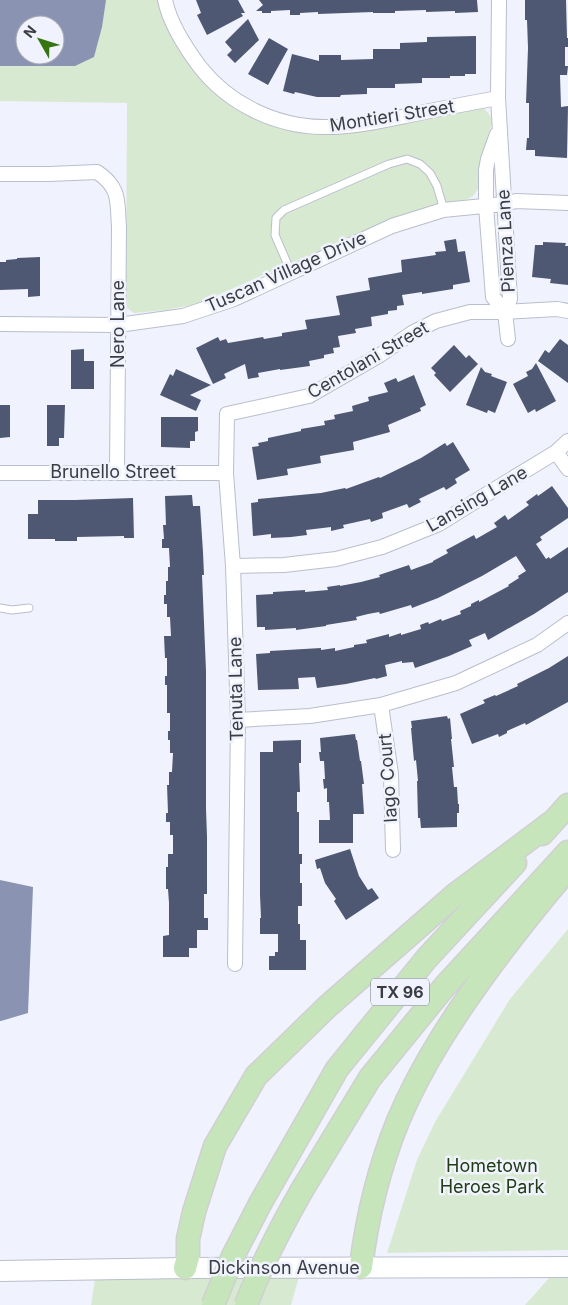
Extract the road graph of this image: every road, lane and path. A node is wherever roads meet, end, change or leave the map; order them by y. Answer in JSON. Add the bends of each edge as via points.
{"nodes":[{"id":1,"x":165,"y":0,"type":"edge"},
{"id":2,"x":499,"y":0,"type":"edge"},
{"id":3,"x":498,"y":98,"type":"junction"},
{"id":4,"x":499,"y":129,"type":"junction"},
{"id":5,"x":0,"y":174,"type":"edge"},
{"id":6,"x":568,"y":203,"type":"edge"},
{"id":7,"x":504,"y":204,"type":"junction"},
{"id":8,"x":486,"y":206,"type":"junction"},
{"id":9,"x":444,"y":210,"type":"junction"},
{"id":10,"x":291,"y":272,"type":"junction"},
{"id":11,"x":568,"y":311,"type":"edge"},
{"id":12,"x":505,"y":312,"type":"junction"},
{"id":13,"x":0,"y":324,"type":"edge"},
{"id":14,"x":118,"y":325,"type":"junction"},
{"id":15,"x":508,"y":339,"type":"dead end"},
{"id":16,"x":228,"y":414,"type":"joint"},
{"id":17,"x":568,"y":441,"type":"edge"},
{"id":18,"x":556,"y":452,"type":"junction"},
{"id":19,"x":568,"y":469,"type":"edge"},
{"id":20,"x":117,"y":472,"type":"junction"},
{"id":21,"x":0,"y":473,"type":"edge"},
{"id":22,"x":226,"y":473,"type":"junction"},
{"id":23,"x":233,"y":566,"type":"junction"},
{"id":24,"x":0,"y":608,"type":"edge"},
{"id":25,"x":29,"y":608,"type":"dead end"},
{"id":26,"x":568,"y":623,"type":"edge"},
{"id":27,"x":382,"y":705,"type":"junction"},
{"id":28,"x":238,"y":720,"type":"junction"},
{"id":29,"x":568,"y":805,"type":"edge"},
{"id":30,"x":552,"y":822,"type":"junction"},
{"id":31,"x":393,"y":850,"type":"dead end"},
{"id":32,"x":568,"y":852,"type":"edge"},
{"id":33,"x":568,"y":869,"type":"edge"},
{"id":34,"x":234,"y":964,"type":"dead end"},
{"id":35,"x":568,"y":1267,"type":"edge"},
{"id":36,"x":185,"y":1268,"type":"junction"},
{"id":37,"x":361,"y":1268,"type":"junction"},
{"id":38,"x":0,"y":1271,"type":"edge"},
{"id":39,"x":213,"y":1305,"type":"edge"},
{"id":40,"x":246,"y":1305,"type":"edge"}],
"edges":[{"from":1,"to":3,"type":"street","name":"Montieri Street","via":[[180,38],[204,72],[229,96],[261,114],[280,120],[300,125],[343,127]]},
{"from":2,"to":3,"type":"street","name":"Pienza Lane"},
{"from":3,"to":4,"type":"street","name":"Pienza Lane"},
{"from":4,"to":7,"type":"street","name":"Pienza Lane"},
{"from":4,"to":8,"type":"street","name":"Pienza Lane","via":[[486,170]]},
{"from":5,"to":14,"type":"street","name":"Nero Lane","via":[[97,172],[113,186],[117,194],[119,227]]},
{"from":6,"to":7,"type":"street","name":"Tuscan Village Drive","via":[[516,201]]},
{"from":7,"to":8,"type":"street","name":"Tuscan Village Drive"},
{"from":7,"to":12,"type":"street","name":"Pienza Lane","via":[[510,299]]},
{"from":8,"to":9,"type":"street","name":"Tuscan Village Drive"},
{"from":8,"to":12,"type":"street","name":"Pienza Lane","via":[[493,297]]},
{"from":9,"to":10,"type":"street","name":"Tuscan Village Drive","via":[[392,226]]},
{"from":9,"to":10,"type":"lane","via":[[437,186],[420,164],[407,159],[389,164],[284,210],[276,218],[275,235]]},
{"from":10,"to":14,"type":"street","name":"Tuscan Village Drive","via":[[234,299],[183,316]]},
{"from":11,"to":12,"type":"street","name":"Centolani Street"},
{"from":12,"to":15,"type":"street"},
{"from":12,"to":16,"type":"street","name":"Centolani Street","via":[[470,312],[436,321],[412,332],[380,355],[309,396]]},
{"from":13,"to":14,"type":"street","name":"Tuscan Village Drive"},
{"from":14,"to":20,"type":"street","name":"Nero Lane"},
{"from":16,"to":22,"type":"street","name":"Tenuta Lane"},
{"from":17,"to":18,"type":"street","name":"Lansing Lane"},
{"from":18,"to":19,"type":"street"},
{"from":18,"to":23,"type":"street","name":"Lansing Lane","via":[[439,524],[382,547],[336,559]]},
{"from":20,"to":21,"type":"street","name":"Brunello Street"},
{"from":20,"to":22,"type":"street","name":"Brunello Street"},
{"from":22,"to":23,"type":"street","name":"Tenuta Lane"},
{"from":23,"to":28,"type":"street","name":"Tenuta Lane"},
{"from":24,"to":25,"type":"lane"},
{"from":26,"to":27,"type":"street","via":[[537,645],[456,683]]},
{"from":27,"to":28,"type":"street","via":[[310,716]]},
{"from":27,"to":31,"type":"street","name":"Iago Court","via":[[391,774]]},
{"from":28,"to":34,"type":"street","name":"Tenuta Lane"},
{"from":29,"to":30,"type":"main road","number":"TX 96"},
{"from":30,"to":36,"type":"main road","via":[[456,894],[328,1006],[256,1076],[215,1146],[194,1212]]},
{"from":30,"to":39,"type":"main road","number":"TX 96","bridge":true,"via":[[427,958],[337,1070],[260,1202]]},
{"from":32,"to":40,"type":"main road","number":"TX 96","bridge":true,"via":[[444,986],[370,1078],[302,1190]]},
{"from":33,"to":37,"type":"main road","via":[[479,982],[420,1074],[398,1122],[373,1196]]},
{"from":35,"to":37,"type":"street","name":"Dickinson Avenue"},
{"from":36,"to":37,"type":"street","name":"Dickinson Avenue"},
{"from":36,"to":38,"type":"street","name":"Dickinson Avenue"}]}
